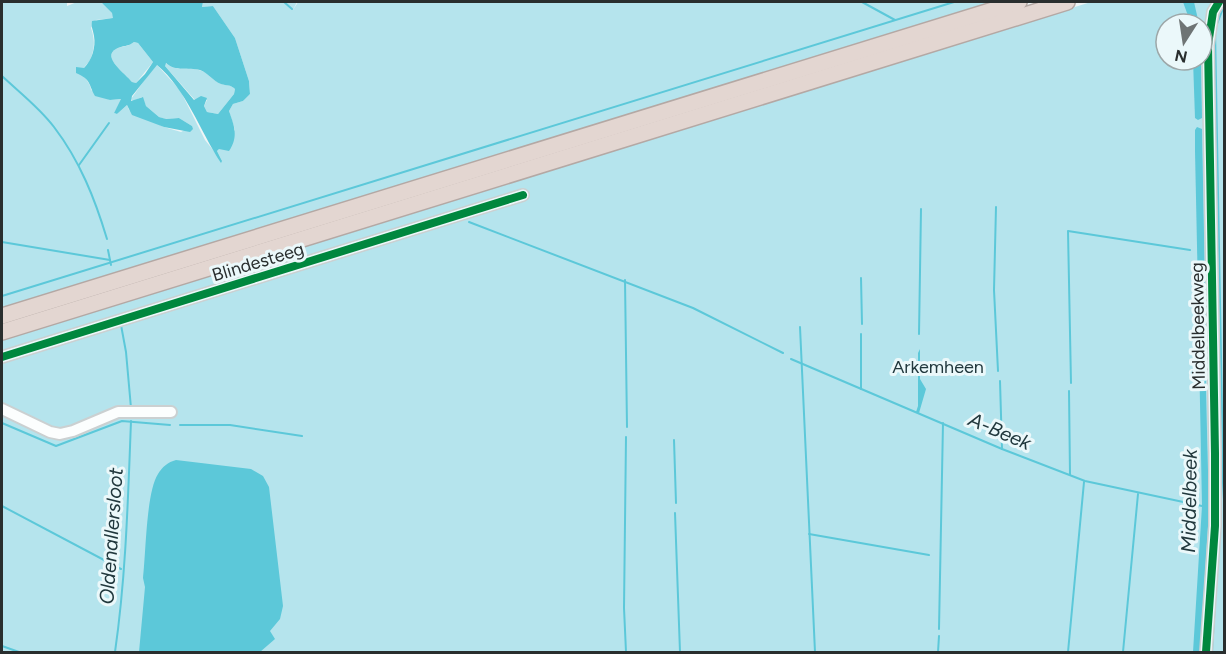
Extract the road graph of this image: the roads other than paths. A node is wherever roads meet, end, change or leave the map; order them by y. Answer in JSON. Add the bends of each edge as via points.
{"nodes":[{"id":1,"x":1019,"y":2,"type":"edge"},
{"id":2,"x":1067,"y":2,"type":"edge"},
{"id":3,"x":1219,"y":2,"type":"edge"},
{"id":4,"x":523,"y":195,"type":"dead end"},
{"id":5,"x":2,"y":316,"type":"edge"},
{"id":6,"x":2,"y":332,"type":"edge"},
{"id":7,"x":2,"y":357,"type":"edge"},
{"id":8,"x":2,"y":409,"type":"edge"},
{"id":9,"x":171,"y":412,"type":"dead end"},
{"id":10,"x":1206,"y":652,"type":"edge"}],
"edges":[{"from":1,"to":5,"type":"highway"},
{"from":2,"to":6,"type":"highway"},
{"from":3,"to":10,"type":"street","name":"Middelbeekweg","via":[[1208,45],[1215,526]]},
{"from":4,"to":7,"type":"street","name":"Blindesteeg"},
{"from":8,"to":9,"type":"street","via":[[60,434],[118,412]]}]}
